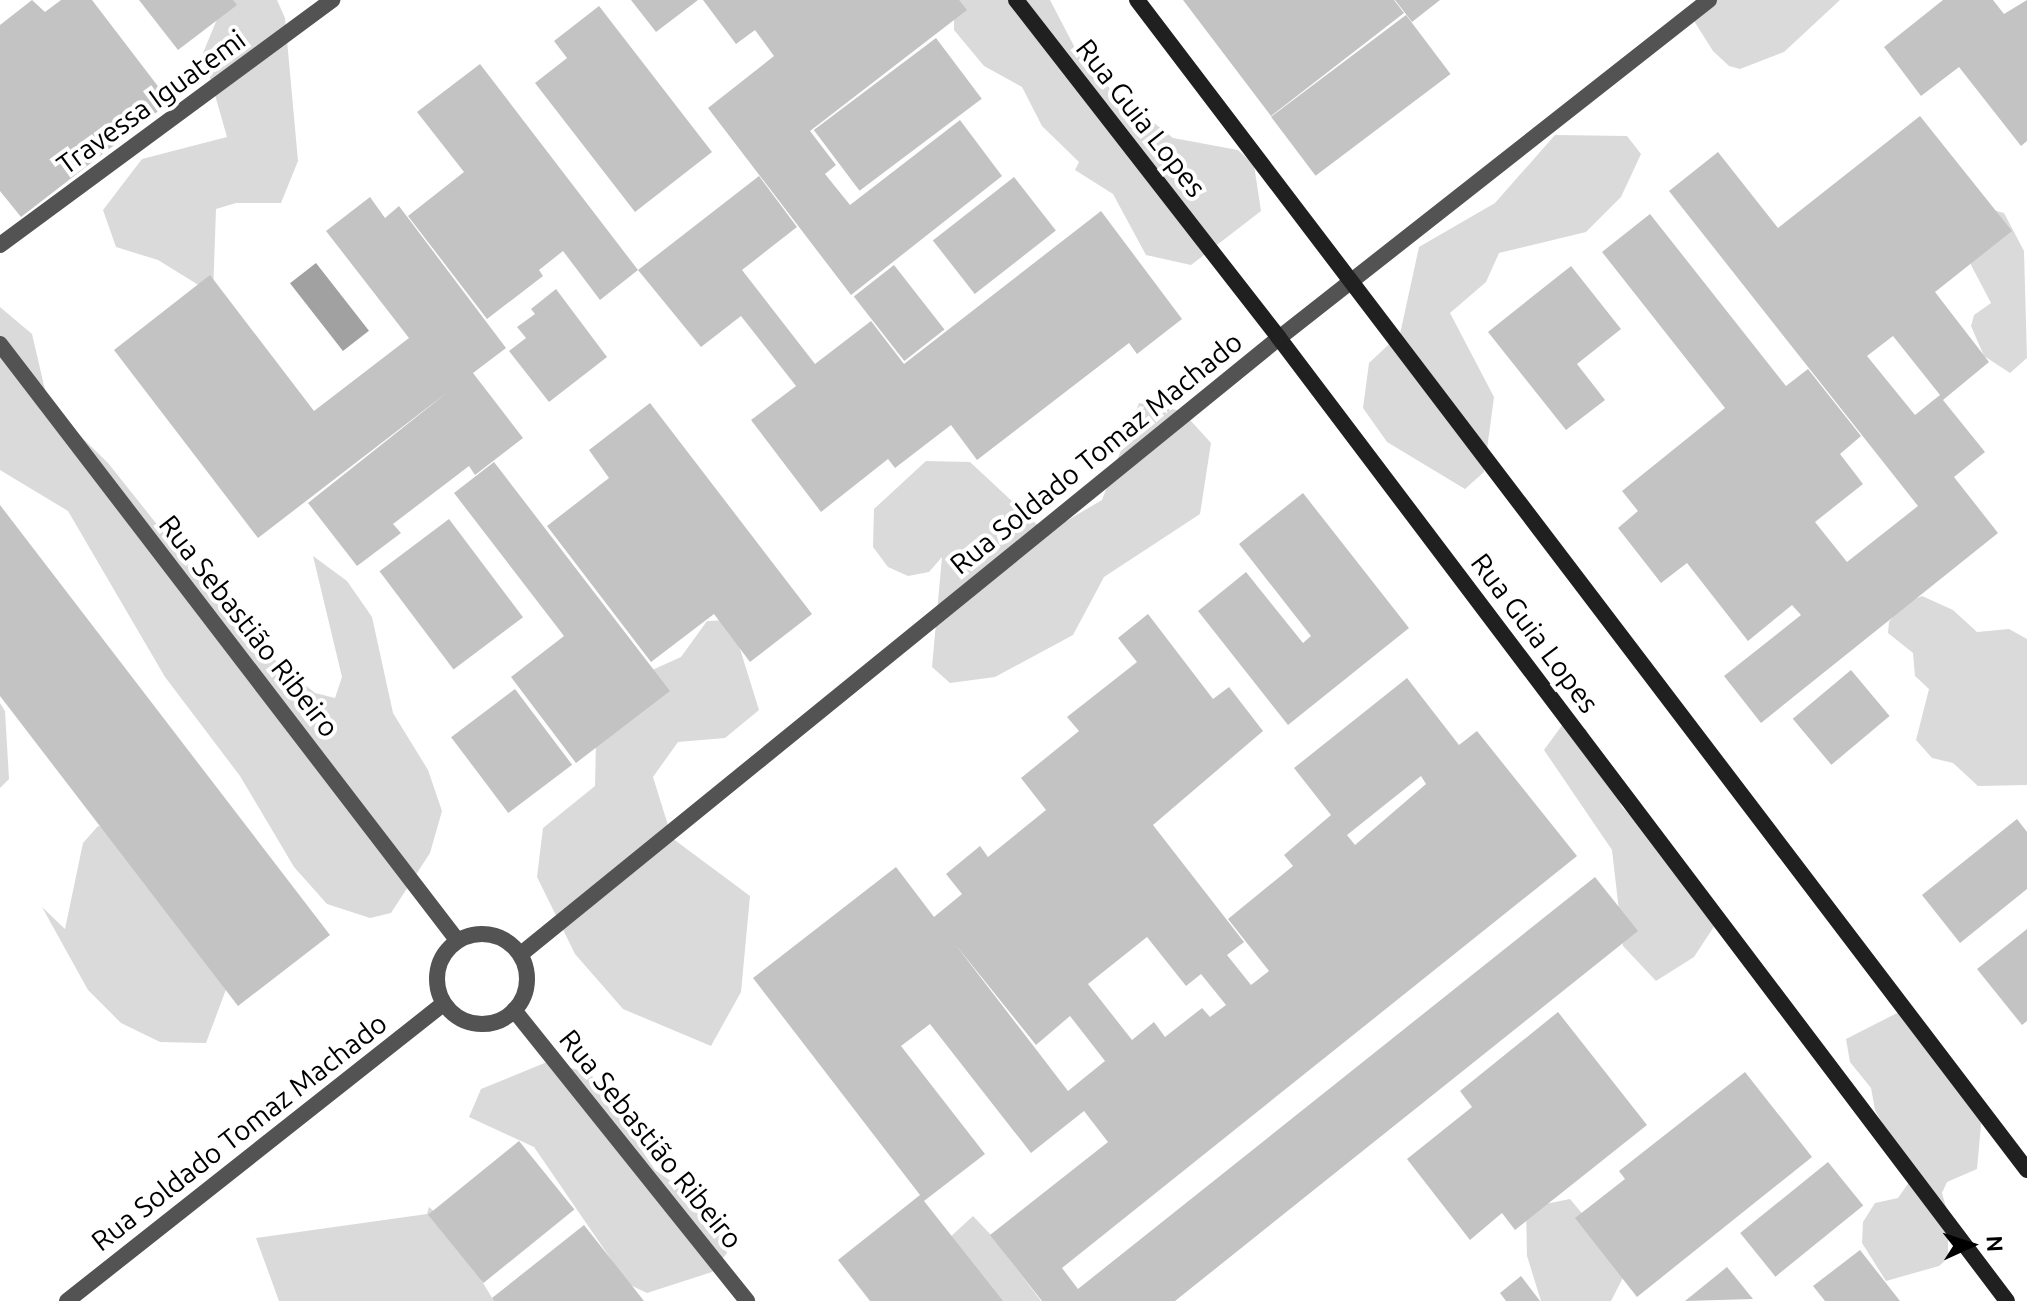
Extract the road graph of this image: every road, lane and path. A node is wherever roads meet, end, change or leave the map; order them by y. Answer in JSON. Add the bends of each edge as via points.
{"nodes":[{"id":1,"x":332,"y":0,"type":"edge"},
{"id":2,"x":1016,"y":0,"type":"edge"},
{"id":3,"x":1137,"y":0,"type":"edge"},
{"id":4,"x":1709,"y":0,"type":"edge"},
{"id":5,"x":0,"y":245,"type":"edge"},
{"id":6,"x":1352,"y":283,"type":"junction"},
{"id":7,"x":1279,"y":338,"type":"junction"},
{"id":8,"x":0,"y":344,"type":"edge"},
{"id":9,"x":457,"y":940,"type":"junction"},
{"id":10,"x":521,"y":954,"type":"junction"},
{"id":11,"x":443,"y":1004,"type":"junction"},
{"id":12,"x":514,"y":1010,"type":"junction"},
{"id":13,"x":2027,"y":1170,"type":"edge"},
{"id":14,"x":67,"y":1301,"type":"edge"},
{"id":15,"x":747,"y":1301,"type":"edge"},
{"id":16,"x":2007,"y":1301,"type":"edge"}],
"edges":[{"from":1,"to":5,"type":"street","name":"Travessa Iguatemi"},
{"from":2,"to":7,"type":"main road","name":"Rua Guia Lopes"},
{"from":3,"to":6,"type":"main road"},
{"from":4,"to":6,"type":"street","name":"Rua Soldado Tomaz Machado"},
{"from":6,"to":7,"type":"street","name":"Rua Soldado Tomaz Machado"},
{"from":6,"to":13,"type":"main road"},
{"from":7,"to":10,"type":"street","name":"Rua Soldado Tomaz Machado"},
{"from":7,"to":16,"type":"main road","name":"Rua Guia Lopes"},
{"from":8,"to":9,"type":"street","name":"Rua Sebastião Ribeiro"},
{"from":9,"to":10,"type":"street","via":[[480,933],[504,938]]},
{"from":9,"to":11,"type":"street","via":[[441,957],[436,981]]},
{"from":10,"to":12,"type":"street","via":[[528,978]]},
{"from":11,"to":12,"type":"street","via":[[461,1020],[483,1026]]},
{"from":11,"to":14,"type":"street","name":"Rua Soldado Tomaz Machado"},
{"from":12,"to":15,"type":"street","name":"Rua Sebastião Ribeiro"}]}
